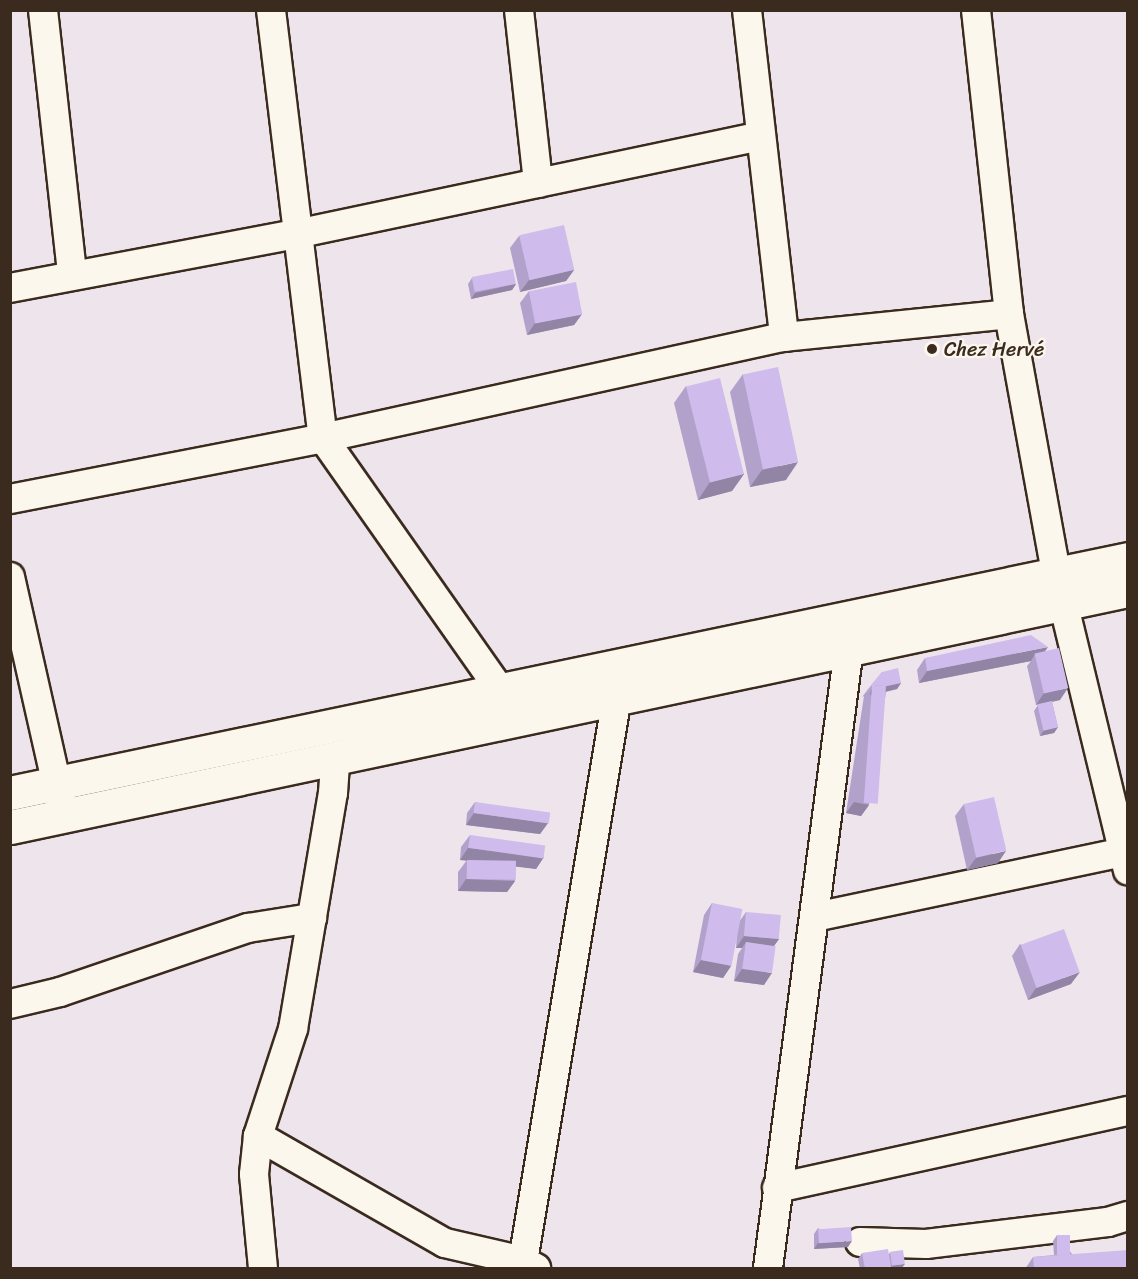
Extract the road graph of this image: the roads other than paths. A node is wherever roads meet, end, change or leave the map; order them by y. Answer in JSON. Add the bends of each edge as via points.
{"nodes":[{"id":1,"x":43,"y":10,"type":"edge"},
{"id":2,"x":271,"y":10,"type":"edge"},
{"id":3,"x":519,"y":10,"type":"edge"},
{"id":4,"x":747,"y":10,"type":"edge"},
{"id":5,"x":976,"y":10,"type":"edge"},
{"id":6,"x":760,"y":136,"type":"junction"},
{"id":7,"x":538,"y":183,"type":"junction"},
{"id":8,"x":296,"y":234,"type":"junction"},
{"id":9,"x":72,"y":273,"type":"junction"},
{"id":10,"x":10,"y":288,"type":"edge"},
{"id":11,"x":1009,"y":314,"type":"junction"},
{"id":12,"x":784,"y":337,"type":"junction"},
{"id":13,"x":323,"y":438,"type":"junction"},
{"id":14,"x":10,"y":499,"type":"edge"},
{"id":15,"x":1128,"y":559,"type":"edge"},
{"id":16,"x":10,"y":577,"type":"edge"},
{"id":17,"x":1060,"y":588,"type":"junction"},
{"id":18,"x":1128,"y":590,"type":"edge"},
{"id":19,"x":849,"y":648,"type":"junction"},
{"id":20,"x":499,"y":688,"type":"junction"},
{"id":21,"x":617,"y":697,"type":"junction"},
{"id":22,"x":335,"y":761,"type":"junction"},
{"id":23,"x":57,"y":783,"type":"junction"},
{"id":24,"x":10,"y":793,"type":"edge"},
{"id":25,"x":64,"y":816,"type":"junction"},
{"id":26,"x":10,"y":827,"type":"edge"},
{"id":27,"x":1126,"y":858,"type":"edge"},
{"id":28,"x":815,"y":917,"type":"junction"},
{"id":29,"x":312,"y":918,"type":"junction"},
{"id":30,"x":10,"y":1004,"type":"edge"},
{"id":31,"x":1128,"y":1111,"type":"edge"},
{"id":32,"x":258,"y":1136,"type":"junction"},
{"id":33,"x":777,"y":1188,"type":"junction"},
{"id":34,"x":1128,"y":1216,"type":"edge"},
{"id":35,"x":860,"y":1242,"type":"dead end"},
{"id":36,"x":447,"y":1256,"type":"edge"},
{"id":37,"x":529,"y":1265,"type":"edge"},
{"id":38,"x":263,"y":1269,"type":"edge"},
{"id":39,"x":768,"y":1269,"type":"edge"}],
"edges":[{"from":1,"to":9,"type":"street"},
{"from":2,"to":8,"type":"street"},
{"from":3,"to":7,"type":"street"},
{"from":4,"to":6,"type":"street"},
{"from":5,"to":11,"type":"street"},
{"from":6,"to":7,"type":"street"},
{"from":6,"to":12,"type":"street"},
{"from":7,"to":8,"type":"street"},
{"from":8,"to":9,"type":"street"},
{"from":8,"to":13,"type":"street"},
{"from":9,"to":10,"type":"street"},
{"from":11,"to":12,"type":"street"},
{"from":11,"to":17,"type":"street"},
{"from":12,"to":13,"type":"street"},
{"from":13,"to":14,"type":"street"},
{"from":13,"to":20,"type":"street"},
{"from":15,"to":17,"type":"street"},
{"from":16,"to":23,"type":"street"},
{"from":17,"to":18,"type":"street"},
{"from":17,"to":19,"type":"street"},
{"from":17,"to":20,"type":"street"},
{"from":17,"to":27,"type":"street"},
{"from":19,"to":21,"type":"street"},
{"from":19,"to":28,"type":"street"},
{"from":20,"to":23,"type":"street"},
{"from":21,"to":22,"type":"street"},
{"from":21,"to":37,"type":"street"},
{"from":22,"to":25,"type":"street"},
{"from":22,"to":29,"type":"street"},
{"from":23,"to":24,"type":"street"},
{"from":23,"to":25,"type":"street"},
{"from":25,"to":26,"type":"street"},
{"from":27,"to":28,"type":"street"},
{"from":28,"to":33,"type":"street"},
{"from":29,"to":30,"type":"street","via":[[248,928],[60,992]]},
{"from":29,"to":32,"type":"street","via":[[293,1029]]},
{"from":31,"to":33,"type":"street"},
{"from":32,"to":36,"type":"street"},
{"from":32,"to":38,"type":"street","via":[[254,1174]]},
{"from":33,"to":39,"type":"street"},
{"from":34,"to":35,"type":"street","via":[[1108,1222],[926,1244]]},
{"from":36,"to":37,"type":"street"}]}
